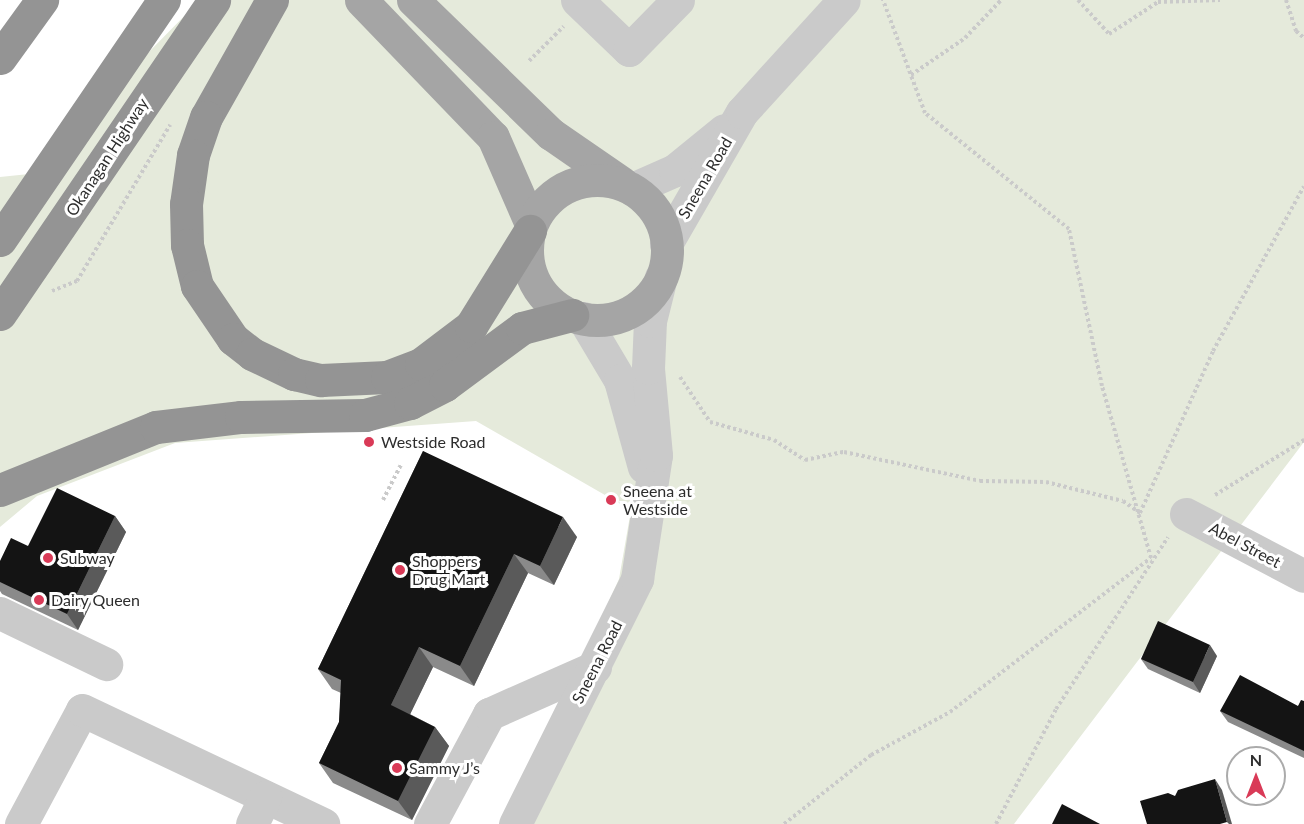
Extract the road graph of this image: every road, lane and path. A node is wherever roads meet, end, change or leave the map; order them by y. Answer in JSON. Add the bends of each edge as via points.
{"nodes":[{"id":1,"x":42,"y":0,"type":"edge"},
{"id":2,"x":164,"y":0,"type":"edge"},
{"id":3,"x":214,"y":0,"type":"edge"},
{"id":4,"x":272,"y":0,"type":"edge"},
{"id":5,"x":361,"y":0,"type":"edge"},
{"id":6,"x":413,"y":0,"type":"edge"},
{"id":7,"x":678,"y":0,"type":"edge"},
{"id":8,"x":844,"y":0,"type":"edge"},
{"id":9,"x":883,"y":0,"type":"edge"},
{"id":10,"x":1001,"y":0,"type":"edge"},
{"id":11,"x":1078,"y":0,"type":"edge"},
{"id":12,"x":1220,"y":0,"type":"edge"},
{"id":13,"x":1286,"y":0,"type":"edge"},
{"id":14,"x":580,"y":3,"type":"edge"},
{"id":15,"x":1304,"y":38,"type":"edge"},
{"id":16,"x":0,"y":58,"type":"edge"},
{"id":17,"x":529,"y":61,"type":"dead end"},
{"id":18,"x":911,"y":75,"type":"junction"},
{"id":19,"x":742,"y":112,"type":"junction"},
{"id":20,"x":172,"y":121,"type":"dead end"},
{"id":21,"x":1304,"y":186,"type":"edge"},
{"id":22,"x":629,"y":188,"type":"junction"},
{"id":23,"x":530,"y":227,"type":"junction"},
{"id":24,"x":0,"y":240,"type":"edge"},
{"id":25,"x":666,"y":243,"type":"junction"},
{"id":26,"x":661,"y":277,"type":"junction"},
{"id":27,"x":45,"y":294,"type":"dead end"},
{"id":28,"x":0,"y":314,"type":"edge"},
{"id":29,"x":577,"y":317,"type":"junction"},
{"id":30,"x":675,"y":369,"type":"dead end"},
{"id":31,"x":1304,"y":440,"type":"edge"},
{"id":32,"x":401,"y":465,"type":"dead end"},
{"id":33,"x":0,"y":490,"type":"edge"},
{"id":34,"x":652,"y":491,"type":"junction"},
{"id":35,"x":383,"y":500,"type":"dead end"},
{"id":36,"x":1140,"y":513,"type":"junction"},
{"id":37,"x":1186,"y":514,"type":"junction"},
{"id":38,"x":1151,"y":558,"type":"junction"},
{"id":39,"x":1304,"y":576,"type":"edge"},
{"id":40,"x":0,"y":613,"type":"edge"},
{"id":41,"x":106,"y":664,"type":"dead end"},
{"id":42,"x":595,"y":667,"type":"junction"},
{"id":43,"x":259,"y":810,"type":"edge"},
{"id":44,"x":21,"y":824,"type":"edge"},
{"id":45,"x":323,"y":824,"type":"edge"},
{"id":46,"x":430,"y":824,"type":"edge"},
{"id":47,"x":515,"y":824,"type":"edge"},
{"id":48,"x":784,"y":824,"type":"edge"},
{"id":49,"x":996,"y":824,"type":"edge"}],
"edges":[{"from":1,"to":16,"type":"highway"},
{"from":2,"to":24,"type":"highway"},
{"from":3,"to":28,"type":"highway","name":"Okanagan Highway"},
{"from":4,"to":23,"type":"highway","via":[[206,117],[186,204],[187,245],[197,286],[233,339],[252,354],[294,374],[321,380],[387,377],[421,364],[471,326]]},
{"from":5,"to":23,"type":"main road","via":[[493,137]]},
{"from":6,"to":22,"type":"main road","via":[[551,134]]},
{"from":7,"to":14,"type":"street","via":[[629,50]]},
{"from":8,"to":19,"type":"street","name":"Sneena Road"},
{"from":9,"to":18,"type":"path"},
{"from":10,"to":18,"type":"path","via":[[965,38]]},
{"from":11,"to":12,"type":"path","via":[[1109,34],[1158,2]]},
{"from":13,"to":15,"type":"path","via":[[1296,32]]},
{"from":14,"to":17,"type":"path"},
{"from":18,"to":36,"type":"path","via":[[925,113],[1069,229],[1102,386]]},
{"from":19,"to":22,"type":"street","name":"Sneena Road","via":[[675,170]]},
{"from":19,"to":25,"type":"street","name":"Sneena Road"},
{"from":20,"to":27,"type":"path","via":[[77,281]]},
{"from":21,"to":36,"type":"path","via":[[1213,351]]},
{"from":22,"to":23,"type":"main road","via":[[581,181],[560,190]]},
{"from":22,"to":25,"type":"main road","via":[[656,212]]},
{"from":23,"to":29,"type":"main road","via":[[528,268],[538,288]]},
{"from":25,"to":26,"type":"main road"},
{"from":26,"to":29,"type":"main road","via":[[629,312],[607,319]]},
{"from":26,"to":34,"type":"street","name":"Sneena Road","via":[[650,321],[648,368],[657,420]]},
{"from":29,"to":33,"type":"highway","via":[[522,328],[445,385],[410,403],[365,415],[242,417],[156,427]]},
{"from":29,"to":34,"type":"street","name":"Sneena Road","via":[[620,380]]},
{"from":30,"to":36,"type":"path","via":[[710,422],[774,440],[805,460],[844,452],[980,481],[1046,482],[1123,501]]},
{"from":31,"to":37,"type":"path"},
{"from":32,"to":35,"type":"path"},
{"from":34,"to":42,"type":"street","name":"Sneena Road","via":[[637,579]]},
{"from":36,"to":38,"type":"path"},
{"from":37,"to":38,"type":"path"},
{"from":37,"to":39,"type":"street","name":"Abel Street"},
{"from":38,"to":48,"type":"path","via":[[950,712],[871,755]]},
{"from":38,"to":49,"type":"path","via":[[1056,709]]},
{"from":40,"to":41,"type":"street"},
{"from":42,"to":46,"type":"street","via":[[489,714]]},
{"from":42,"to":47,"type":"street","name":"Sneena Road"},
{"from":43,"to":44,"type":"street","via":[[82,710]]},
{"from":43,"to":45,"type":"street"}]}
